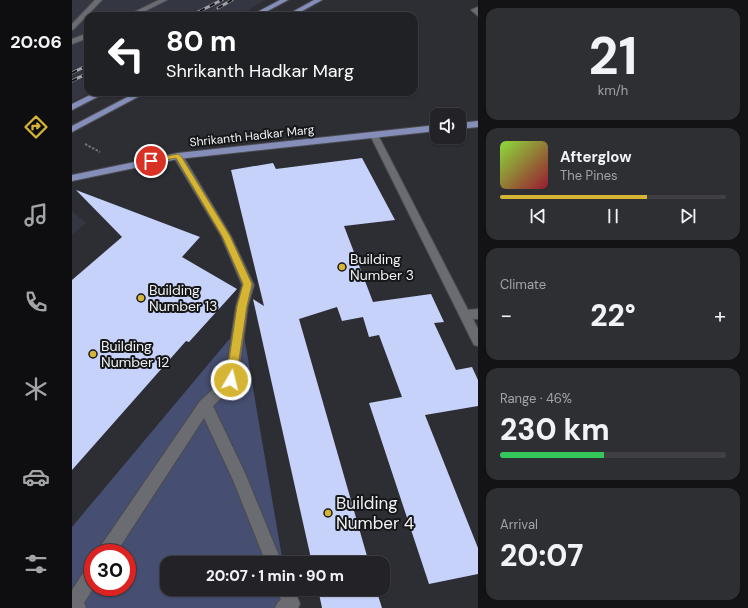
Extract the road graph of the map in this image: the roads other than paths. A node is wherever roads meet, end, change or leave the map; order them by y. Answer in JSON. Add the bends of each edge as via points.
{"nodes":[{"id":1,"x":99,"y":0,"type":"edge"},
{"id":2,"x":164,"y":0,"type":"edge"},
{"id":3,"x":285,"y":0,"type":"edge"},
{"id":4,"x":319,"y":0,"type":"edge"},
{"id":5,"x":478,"y":9,"type":"edge"},
{"id":6,"x":87,"y":12,"type":"edge"},
{"id":7,"x":138,"y":12,"type":"edge"},
{"id":8,"x":261,"y":12,"type":"edge"},
{"id":9,"x":296,"y":12,"type":"edge"},
{"id":10,"x":478,"y":14,"type":"edge"},
{"id":11,"x":84,"y":16,"type":"edge"},
{"id":12,"x":72,"y":28,"type":"edge"},
{"id":13,"x":84,"y":37,"type":"edge"},
{"id":14,"x":72,"y":42,"type":"edge"},
{"id":15,"x":95,"y":96,"type":"edge"},
{"id":16,"x":135,"y":96,"type":"edge"},
{"id":17,"x":72,"y":107,"type":"edge"},
{"id":18,"x":478,"y":124,"type":"edge"},
{"id":19,"x":466,"y":125,"type":"edge"},
{"id":20,"x":72,"y":129,"type":"edge"},
{"id":21,"x":430,"y":129,"type":"edge"},
{"id":22,"x":374,"y":135,"type":"junction"},
{"id":23,"x":178,"y":156,"type":"junction"},
{"id":24,"x":72,"y":178,"type":"edge"},
{"id":25,"x":478,"y":314,"type":"edge"},
{"id":26,"x":464,"y":315,"type":"junction"},
{"id":27,"x":478,"y":341,"type":"edge"},
{"id":28,"x":206,"y":405,"type":"junction"},
{"id":29,"x":112,"y":544,"type":"edge"},
{"id":30,"x":271,"y":556,"type":"edge"},
{"id":31,"x":84,"y":587,"type":"edge"},
{"id":32,"x":287,"y":596,"type":"edge"},
{"id":33,"x":77,"y":608,"type":"edge"},
{"id":34,"x":284,"y":608,"type":"edge"}],
"edges":[{"from":1,"to":6,"type":"street"},
{"from":2,"to":7,"type":"street"},
{"from":3,"to":8,"type":"main road"},
{"from":4,"to":9,"type":"main road"},
{"from":5,"to":10,"type":"street","via":[[474,10]]},
{"from":11,"to":12,"type":"street"},
{"from":13,"to":14,"type":"street"},
{"from":15,"to":17,"type":"main road"},
{"from":16,"to":20,"type":"main road"},
{"from":18,"to":19,"type":"main road"},
{"from":21,"to":22,"type":"main road","name":"Shrikanth Hadkar Marg"},
{"from":22,"to":23,"type":"main road","name":"Shrikanth Hadkar Marg"},
{"from":22,"to":26,"type":"street"},
{"from":23,"to":24,"type":"main road","name":"Shrikanth Hadkar Marg"},
{"from":23,"to":28,"type":"street","via":[[226,236],[248,284],[242,306],[231,380]]},
{"from":25,"to":26,"type":"street"},
{"from":26,"to":27,"type":"street"},
{"from":28,"to":29,"type":"street"},
{"from":28,"to":30,"type":"street","via":[[240,478]]},
{"from":31,"to":33,"type":"street","via":[[74,602]]},
{"from":32,"to":34,"type":"street","via":[[291,604]]}]}
